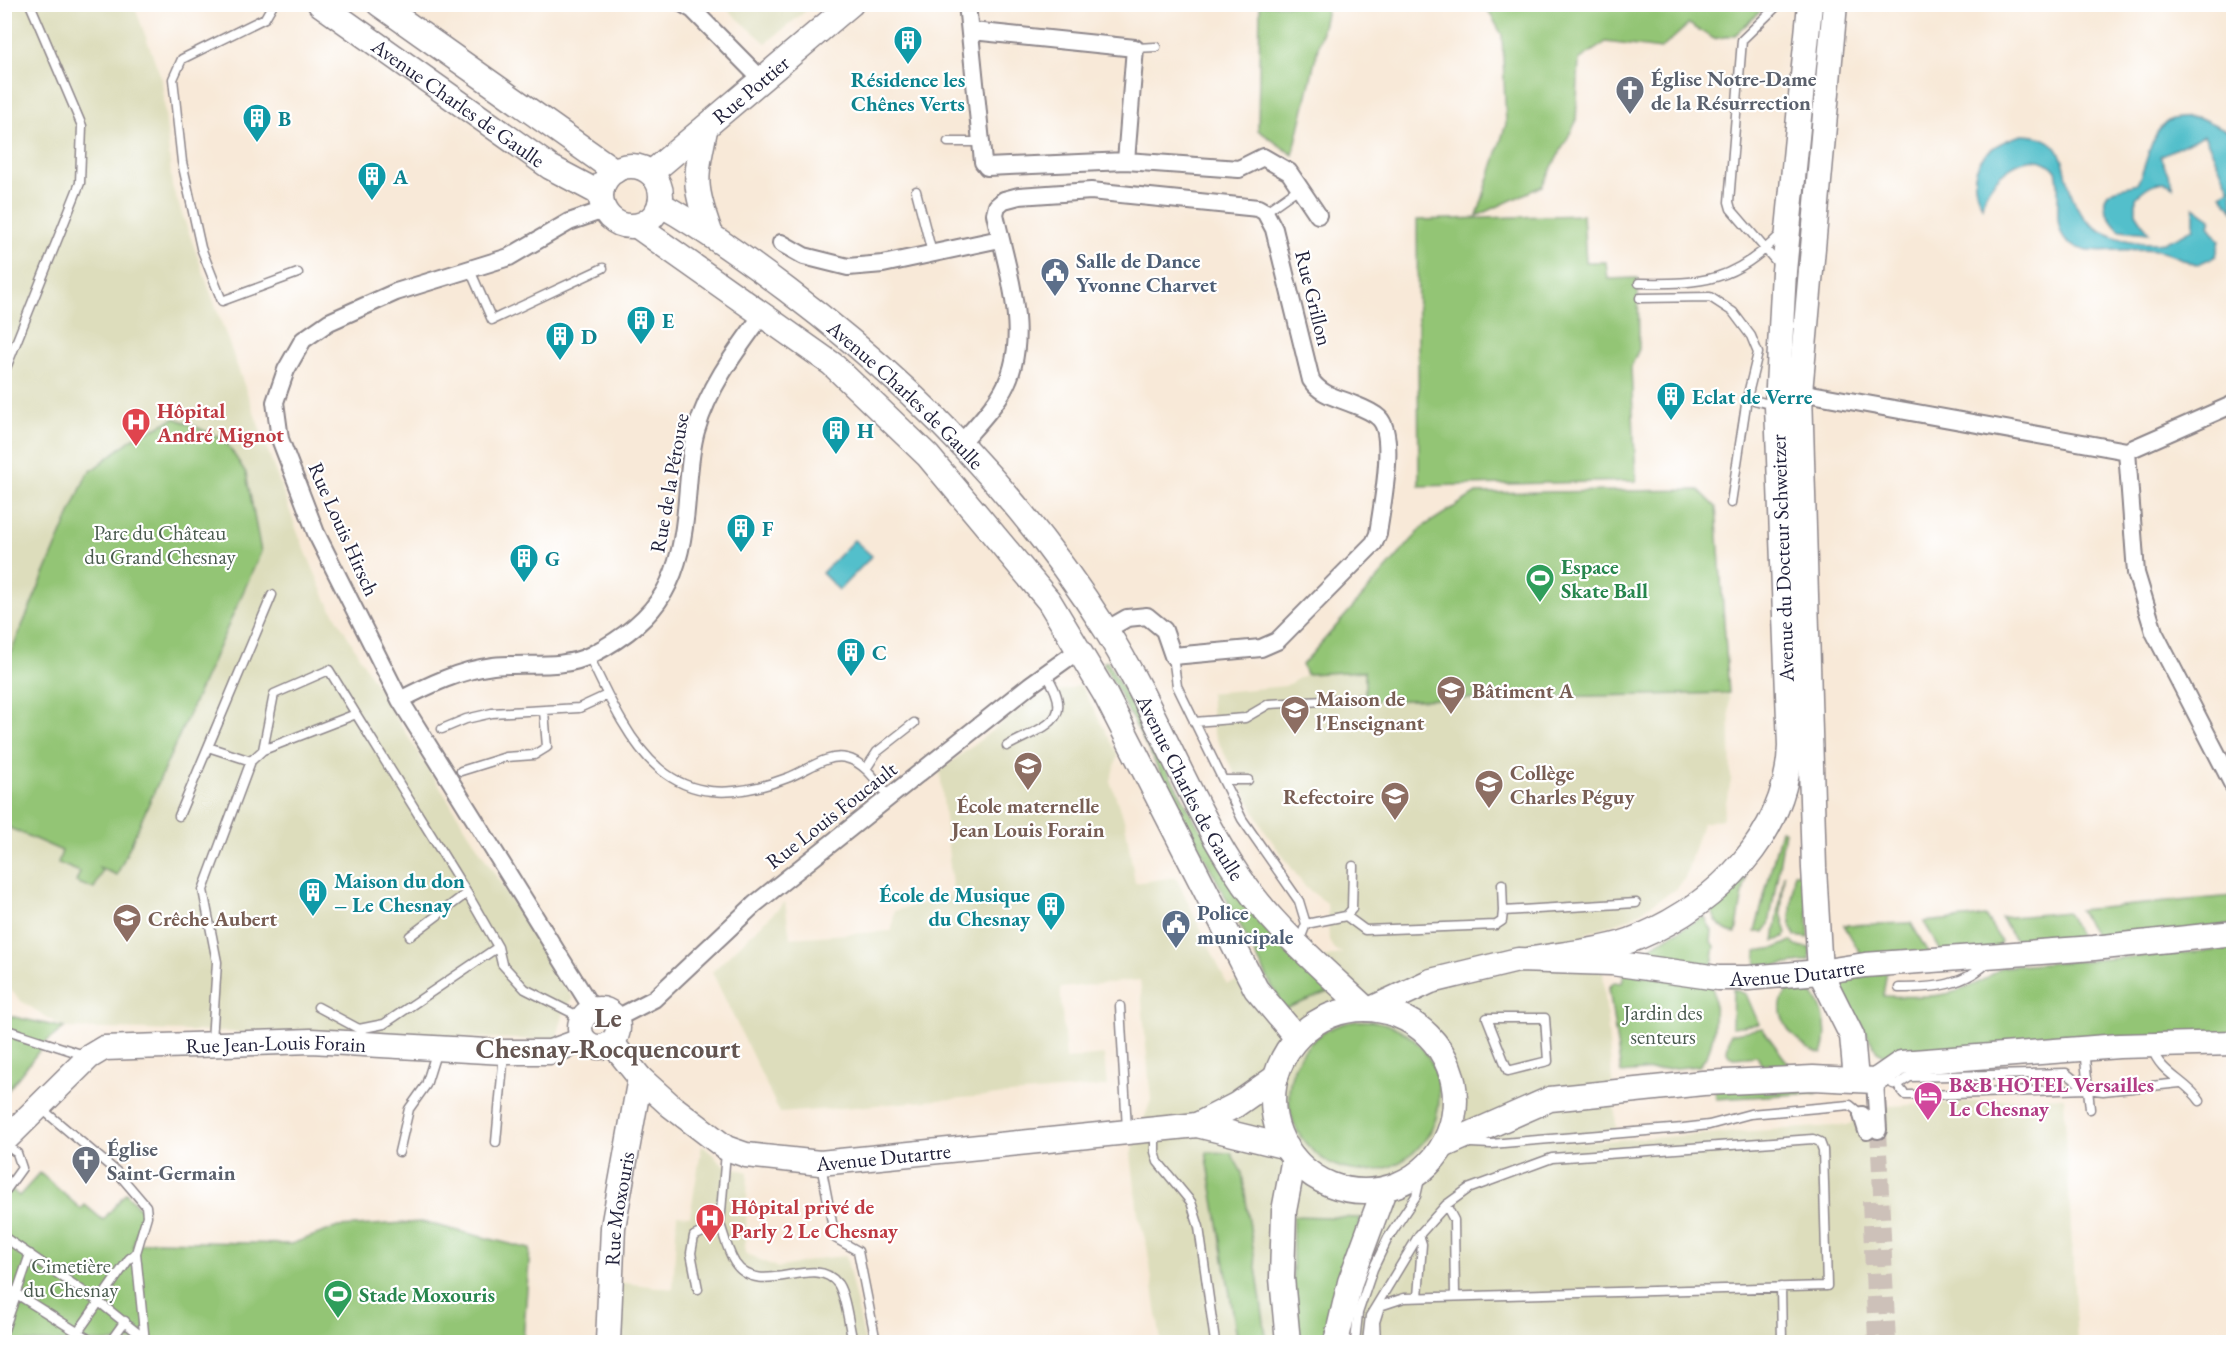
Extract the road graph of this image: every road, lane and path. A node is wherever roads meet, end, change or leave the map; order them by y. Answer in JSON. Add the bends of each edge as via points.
{"nodes":[{"id":1,"x":30,"y":4,"type":"edge"},
{"id":2,"x":273,"y":4,"type":"edge"},
{"id":3,"x":320,"y":4,"type":"edge"},
{"id":4,"x":379,"y":4,"type":"edge"},
{"id":5,"x":683,"y":4,"type":"edge"},
{"id":6,"x":851,"y":4,"type":"edge"},
{"id":7,"x":1779,"y":4,"type":"edge"},
{"id":8,"x":1810,"y":4,"type":"edge"},
{"id":9,"x":1835,"y":4,"type":"edge"},
{"id":10,"x":968,"y":5,"type":"edge"},
{"id":11,"x":972,"y":30,"type":"junction"},
{"id":12,"x":1156,"y":47,"type":"dead end"},
{"id":13,"x":1135,"y":48,"type":"junction"},
{"id":14,"x":762,"y":80,"type":"junction"},
{"id":15,"x":705,"y":130,"type":"junction"},
{"id":16,"x":948,"y":142,"type":"dead end"},
{"id":17,"x":981,"y":142,"type":"junction"},
{"id":18,"x":1126,"y":160,"type":"junction"},
{"id":19,"x":615,"y":171,"type":"junction"},
{"id":20,"x":651,"y":173,"type":"junction"},
{"id":21,"x":1299,"y":188,"type":"junction"},
{"id":22,"x":916,"y":191,"type":"dead end"},
{"id":23,"x":603,"y":202,"type":"junction"},
{"id":24,"x":660,"y":204,"type":"junction"},
{"id":25,"x":1265,"y":212,"type":"junction"},
{"id":26,"x":1318,"y":215,"type":"dead end"},
{"id":27,"x":638,"y":226,"type":"junction"},
{"id":28,"x":1789,"y":227,"type":"junction"},
{"id":29,"x":711,"y":232,"type":"junction"},
{"id":30,"x":1000,"y":239,"type":"junction"},
{"id":31,"x":781,"y":243,"type":"dead end"},
{"id":32,"x":1766,"y":250,"type":"junction"},
{"id":33,"x":932,"y":253,"type":"junction"},
{"id":34,"x":603,"y":268,"type":"dead end"},
{"id":35,"x":470,"y":270,"type":"junction"},
{"id":36,"x":1784,"y":271,"type":"junction"},
{"id":37,"x":298,"y":273,"type":"dead end"},
{"id":38,"x":1639,"y":283,"type":"dead end"},
{"id":39,"x":1640,"y":298,"type":"dead end"},
{"id":40,"x":763,"y":314,"type":"junction"},
{"id":41,"x":1768,"y":348,"type":"junction"},
{"id":42,"x":4,"y":373,"type":"edge"},
{"id":43,"x":1800,"y":393,"type":"junction"},
{"id":44,"x":1747,"y":398,"type":"junction"},
{"id":45,"x":2234,"y":404,"type":"edge"},
{"id":46,"x":1777,"y":406,"type":"junction"},
{"id":47,"x":961,"y":443,"type":"junction"},
{"id":48,"x":2127,"y":451,"type":"junction"},
{"id":49,"x":1731,"y":503,"type":"dead end"},
{"id":50,"x":272,"y":595,"type":"dead end"},
{"id":51,"x":1106,"y":630,"type":"junction"},
{"id":52,"x":1079,"y":650,"type":"junction"},
{"id":53,"x":589,"y":656,"type":"junction"},
{"id":54,"x":1173,"y":656,"type":"junction"},
{"id":55,"x":1046,"y":674,"type":"junction"},
{"id":56,"x":607,"y":695,"type":"junction"},
{"id":57,"x":1360,"y":699,"type":"dead end"},
{"id":58,"x":400,"y":700,"type":"junction"},
{"id":59,"x":544,"y":711,"type":"junction"},
{"id":60,"x":356,"y":714,"type":"junction"},
{"id":61,"x":1194,"y":722,"type":"junction"},
{"id":62,"x":914,"y":723,"type":"dead end"},
{"id":63,"x":442,"y":729,"type":"dead end"},
{"id":64,"x":1007,"y":746,"type":"dead end"},
{"id":65,"x":207,"y":747,"type":"junction"},
{"id":66,"x":263,"y":750,"type":"junction"},
{"id":67,"x":251,"y":761,"type":"junction"},
{"id":68,"x":866,"y":769,"type":"junction"},
{"id":69,"x":460,"y":771,"type":"dead end"},
{"id":70,"x":1223,"y":780,"type":"junction"},
{"id":71,"x":1248,"y":780,"type":"dead end"},
{"id":72,"x":2234,"y":787,"type":"edge"},
{"id":73,"x":889,"y":797,"type":"junction"},
{"id":74,"x":179,"y":816,"type":"dead end"},
{"id":75,"x":1353,"y":866,"type":"dead end"},
{"id":76,"x":1502,"y":884,"type":"dead end"},
{"id":77,"x":467,"y":892,"type":"junction"},
{"id":78,"x":1636,"y":903,"type":"dead end"},
{"id":79,"x":1503,"y":911,"type":"junction"},
{"id":80,"x":1346,"y":916,"type":"junction"},
{"id":81,"x":2234,"y":933,"type":"edge"},
{"id":82,"x":1302,"y":934,"type":"junction"},
{"id":83,"x":410,"y":936,"type":"dead end"},
{"id":84,"x":498,"y":947,"type":"junction"},
{"id":85,"x":1995,"y":955,"type":"junction"},
{"id":86,"x":1532,"y":959,"type":"junction"},
{"id":87,"x":1820,"y":972,"type":"junction"},
{"id":88,"x":1899,"y":988,"type":"dead end"},
{"id":89,"x":318,"y":1006,"type":"dead end"},
{"id":90,"x":1120,"y":1006,"type":"dead end"},
{"id":91,"x":1369,"y":1009,"type":"junction"},
{"id":92,"x":593,"y":1021,"type":"junction"},
{"id":93,"x":4,"y":1029,"type":"edge"},
{"id":94,"x":1298,"y":1038,"type":"junction"},
{"id":95,"x":2234,"y":1043,"type":"edge"},
{"id":96,"x":212,"y":1046,"type":"junction"},
{"id":97,"x":2152,"y":1046,"type":"junction"},
{"id":98,"x":438,"y":1048,"type":"junction"},
{"id":99,"x":2084,"y":1049,"type":"junction"},
{"id":100,"x":504,"y":1052,"type":"junction"},
{"id":101,"x":88,"y":1057,"type":"junction"},
{"id":102,"x":1548,"y":1061,"type":"joint"},
{"id":103,"x":1276,"y":1077,"type":"junction"},
{"id":104,"x":640,"y":1078,"type":"junction"},
{"id":105,"x":1876,"y":1082,"type":"junction"},
{"id":106,"x":2180,"y":1083,"type":"junction"},
{"id":107,"x":2086,"y":1089,"type":"junction"},
{"id":108,"x":2200,"y":1101,"type":"dead end"},
{"id":109,"x":38,"y":1106,"type":"junction"},
{"id":110,"x":2090,"y":1109,"type":"dead end"},
{"id":111,"x":1197,"y":1125,"type":"junction"},
{"id":112,"x":1869,"y":1125,"type":"joint"},
{"id":113,"x":1155,"y":1130,"type":"junction"},
{"id":114,"x":1127,"y":1133,"type":"junction"},
{"id":115,"x":4,"y":1142,"type":"edge"},
{"id":116,"x":496,"y":1142,"type":"dead end"},
{"id":117,"x":1449,"y":1144,"type":"junction"},
{"id":118,"x":726,"y":1148,"type":"junction"},
{"id":119,"x":399,"y":1152,"type":"dead end"},
{"id":120,"x":1290,"y":1153,"type":"junction"},
{"id":121,"x":820,"y":1163,"type":"junction"},
{"id":122,"x":1422,"y":1170,"type":"junction"},
{"id":123,"x":1384,"y":1190,"type":"junction"},
{"id":124,"x":4,"y":1193,"type":"edge"},
{"id":125,"x":1446,"y":1205,"type":"junction"},
{"id":126,"x":720,"y":1224,"type":"junction"},
{"id":127,"x":1419,"y":1235,"type":"junction"},
{"id":128,"x":4,"y":1237,"type":"edge"},
{"id":129,"x":136,"y":1253,"type":"junction"},
{"id":130,"x":30,"y":1254,"type":"junction"},
{"id":131,"x":4,"y":1286,"type":"edge"},
{"id":132,"x":1781,"y":1287,"type":"junction"},
{"id":133,"x":698,"y":1289,"type":"dead end"},
{"id":134,"x":16,"y":1293,"type":"junction"},
{"id":135,"x":1455,"y":1296,"type":"junction"},
{"id":136,"x":1418,"y":1298,"type":"junction"},
{"id":137,"x":99,"y":1302,"type":"junction"},
{"id":138,"x":125,"y":1321,"type":"junction"},
{"id":139,"x":4,"y":1330,"type":"edge"},
{"id":140,"x":78,"y":1332,"type":"junction"},
{"id":141,"x":145,"y":1340,"type":"edge"},
{"id":142,"x":71,"y":1342,"type":"edge"},
{"id":143,"x":93,"y":1342,"type":"edge"},
{"id":144,"x":110,"y":1342,"type":"edge"},
{"id":145,"x":608,"y":1342,"type":"edge"},
{"id":146,"x":853,"y":1342,"type":"edge"},
{"id":147,"x":876,"y":1342,"type":"edge"},
{"id":148,"x":1215,"y":1342,"type":"edge"},
{"id":149,"x":1288,"y":1342,"type":"edge"},
{"id":150,"x":1336,"y":1342,"type":"edge"},
{"id":151,"x":1355,"y":1342,"type":"edge"},
{"id":152,"x":1367,"y":1342,"type":"edge"},
{"id":153,"x":1376,"y":1342,"type":"edge"},
{"id":154,"x":1782,"y":1342,"type":"edge"}],
"edges":[{"from":1,"to":42,"type":"lane","via":[[82,126],[80,183]]},
{"from":2,"to":37,"type":"lane","via":[[265,18],[182,59],[172,79],[182,162],[201,248],[222,301]]},
{"from":3,"to":23,"type":"main road","name":"Avenue Charles de Gaulle"},
{"from":4,"to":19,"type":"main road","name":"Avenue Charles de Gaulle"},
{"from":5,"to":14,"type":"street"},
{"from":6,"to":14,"type":"main road","name":"Rue Pottier"},
{"from":7,"to":32,"type":"lane","via":[[1742,40],[1729,202]]},
{"from":8,"to":28,"type":"main road","name":"Avenue du Docteur Schweitzer"},
{"from":9,"to":43,"type":"main road","name":"Avenue du Docteur Schweitzer"},
{"from":10,"to":11,"type":"street"},
{"from":11,"to":13,"type":"street"},
{"from":11,"to":17,"type":"street"},
{"from":12,"to":13,"type":"lane"},
{"from":13,"to":18,"type":"street"},
{"from":14,"to":15,"type":"main road","name":"Rue Pottier"},
{"from":15,"to":20,"type":"main road","name":"Rue Pottier"},
{"from":15,"to":29,"type":"main road","via":[[695,180]]},
{"from":16,"to":17,"type":"lane"},
{"from":17,"to":18,"type":"street","via":[[983,162],[991,168]]},
{"from":18,"to":21,"type":"street","via":[[1239,169],[1263,157],[1289,172]]},
{"from":19,"to":20,"type":"main road","via":[[633,166]]},
{"from":19,"to":23,"type":"main road","via":[[608,177]]},
{"from":20,"to":24,"type":"main road","via":[[660,187]]},
{"from":21,"to":25,"type":"lane"},
{"from":21,"to":26,"type":"street"},
{"from":22,"to":33,"type":"lane"},
{"from":23,"to":27,"type":"main road","name":"Avenue Charles de Gaulle","via":[[618,223]]},
{"from":23,"to":35,"type":"street","name":"Rue Louis Hirsch","via":[[509,257]]},
{"from":24,"to":27,"type":"main road","via":[[652,218]]},
{"from":24,"to":29,"type":"main road","name":"Avenue Charles de Gaulle"},
{"from":25,"to":30,"type":"street","via":[[1258,208],[1110,192],[1019,196],[997,206]]},
{"from":25,"to":54,"type":"street","name":"Rue Grillon","via":[[1274,229],[1311,380],[1321,392],[1380,418],[1386,428],[1378,534],[1374,543],[1277,641],[1261,648]]},
{"from":27,"to":40,"type":"main road","name":"Avenue Charles de Gaulle"},
{"from":28,"to":32,"type":"lane"},
{"from":28,"to":36,"type":"main road","name":"Avenue du Docteur Schweitzer"},
{"from":29,"to":47,"type":"main road","name":"Avenue Charles de Gaulle","via":[[852,340],[922,402]]},
{"from":30,"to":33,"type":"street"},
{"from":30,"to":47,"type":"street","via":[[1015,314],[1017,349],[1000,396]]},
{"from":31,"to":33,"type":"street","via":[[804,256],[848,267]]},
{"from":32,"to":36,"type":"lane"},
{"from":32,"to":38,"type":"lane","via":[[1717,279]]},
{"from":34,"to":35,"type":"lane","via":[[492,320]]},
{"from":35,"to":58,"type":"street","name":"Rue Louis Hirsch","via":[[396,292],[329,322],[303,340],[286,370],[275,402],[280,439],[316,533]]},
{"from":36,"to":41,"type":"main road","name":"Avenue du Docteur Schweitzer"},
{"from":39,"to":41,"type":"lane","via":[[1710,297],[1733,312],[1751,336]]},
{"from":40,"to":52,"type":"main road","name":"Avenue Charles de Gaulle","via":[[832,364],[928,456],[1049,601]]},
{"from":40,"to":53,"type":"street","name":"Rue de la Pérouse","via":[[727,364],[705,405],[696,433],[680,558],[669,587],[630,631]]},
{"from":41,"to":44,"type":"lane"},
{"from":41,"to":46,"type":"main road","name":"Avenue du Docteur Schweitzer"},
{"from":43,"to":48,"type":"street"},
{"from":43,"to":87,"type":"main road","name":"Avenue du Docteur Schweitzer"},
{"from":44,"to":46,"type":"lane"},
{"from":44,"to":49,"type":"lane"},
{"from":45,"to":48,"type":"street"},
{"from":46,"to":86,"type":"main road","name":"Avenue du Docteur Schweitzer","via":[[1790,764],[1773,821],[1740,867],[1699,902],[1666,923],[1619,944]]},
{"from":47,"to":51,"type":"main road","name":"Avenue Charles de Gaulle","via":[[1045,542]]},
{"from":48,"to":72,"type":"street","via":[[2136,573],[2154,632]]},
{"from":50,"to":65,"type":"lane"},
{"from":51,"to":52,"type":"main road"},
{"from":51,"to":54,"type":"street","via":[[1126,618],[1147,616],[1164,630]]},
{"from":51,"to":82,"type":"main road","name":"Avenue Charles de Gaulle","via":[[1233,869]]},
{"from":52,"to":55,"type":"street","name":"Rue Louis Foucault"},
{"from":52,"to":94,"type":"main road","name":"Avenue Charles de Gaulle","via":[[1139,758],[1256,989]]},
{"from":53,"to":56,"type":"lane"},
{"from":53,"to":58,"type":"street","name":"Rue de la Pérouse","via":[[554,664],[494,666],[460,673]]},
{"from":54,"to":61,"type":"lane","via":[[1177,686]]},
{"from":55,"to":64,"type":"lane","via":[[1058,691],[1060,710],[1055,720]]},
{"from":55,"to":73,"type":"street","name":"Rue Louis Foucault"},
{"from":56,"to":59,"type":"lane","via":[[579,708]]},
{"from":56,"to":68,"type":"lane","via":[[617,716],[659,772],[686,787],[708,792],[744,791],[807,771],[834,757],[848,758]]},
{"from":57,"to":61,"type":"lane","via":[[1269,704],[1245,718]]},
{"from":58,"to":92,"type":"street","name":"Rue Louis Hirsch"},
{"from":59,"to":63,"type":"lane","via":[[492,713]]},
{"from":59,"to":69,"type":"lane","via":[[546,747],[534,755],[506,757]]},
{"from":60,"to":66,"type":"lane"},
{"from":60,"to":66,"type":"lane","via":[[329,670],[274,694]]},
{"from":60,"to":77,"type":"lane"},
{"from":61,"to":70,"type":"lane"},
{"from":62,"to":68,"type":"lane","via":[[877,752]]},
{"from":65,"to":67,"type":"lane"},
{"from":65,"to":74,"type":"lane"},
{"from":66,"to":67,"type":"lane"},
{"from":67,"to":96,"type":"lane","via":[[203,890],[217,962]]},
{"from":68,"to":73,"type":"lane"},
{"from":70,"to":71,"type":"lane"},
{"from":70,"to":82,"type":"lane","via":[[1256,842],[1299,901]]},
{"from":73,"to":92,"type":"street","name":"Rue Louis Foucault","via":[[755,903],[654,999]]},
{"from":75,"to":80,"type":"lane","via":[[1352,909]]},
{"from":76,"to":79,"type":"lane"},
{"from":77,"to":83,"type":"lane"},
{"from":77,"to":84,"type":"lane"},
{"from":78,"to":79,"type":"lane"},
{"from":79,"to":80,"type":"lane","via":[[1502,921],[1496,926],[1365,930]]},
{"from":80,"to":82,"type":"lane"},
{"from":81,"to":85,"type":"main road","name":"Avenue Dutartre"},
{"from":82,"to":91,"type":"main road","name":"Avenue Charles de Gaulle"},
{"from":84,"to":89,"type":"lane","via":[[384,1024],[359,1029]]},
{"from":84,"to":92,"type":"lane","via":[[502,964],[525,989]]},
{"from":85,"to":87,"type":"main road","name":"Avenue Dutartre"},
{"from":85,"to":88,"type":"lane","via":[[1978,973],[1953,984]]},
{"from":86,"to":87,"type":"main road","name":"Avenue Dutartre","via":[[1612,963],[1730,979]]},
{"from":86,"to":91,"type":"main road","name":"Avenue Dutartre","via":[[1431,981]]},
{"from":87,"to":105,"type":"main road","name":"Avenue du Docteur Schweitzer"},
{"from":90,"to":114,"type":"lane"},
{"from":91,"to":94,"type":"main road","via":[[1341,1012]]},
{"from":91,"to":117,"type":"main road","via":[[1396,1015],[1419,1028],[1438,1047],[1450,1070],[1455,1096]]},
{"from":92,"to":100,"type":"main road","name":"Rue Jean-Louis Forain","via":[[550,1052]]},
{"from":92,"to":104,"type":"main road","name":"Avenue Dutartre","via":[[596,1048],[612,1043]]},
{"from":93,"to":101,"type":"lane"},
{"from":94,"to":103,"type":"main road"},
{"from":95,"to":97,"type":"main road"},
{"from":96,"to":98,"type":"main road","name":"Rue Jean-Louis Forain","via":[[311,1041]]},
{"from":96,"to":101,"type":"main road","name":"Rue Jean-Louis Forain","via":[[104,1048]]},
{"from":97,"to":99,"type":"main road"},
{"from":97,"to":106,"type":"lane","via":[[2161,1068]]},
{"from":98,"to":100,"type":"main road","name":"Rue Jean-Louis Forain"},
{"from":98,"to":119,"type":"lane","via":[[426,1085],[409,1109]]},
{"from":99,"to":105,"type":"main road","via":[[1901,1063]]},
{"from":99,"to":107,"type":"lane"},
{"from":100,"to":116,"type":"lane"},
{"from":101,"to":109,"type":"main road","name":"Rue Jean-Louis Forain"},
{"from":102,"to":102,"type":"lane","via":[[1545,1018],[1487,1018],[1508,1071]]},
{"from":103,"to":111,"type":"main road","name":"Avenue Dutartre","via":[[1236,1105]]},
{"from":103,"to":120,"type":"main road","via":[[1274,1113]]},
{"from":104,"to":118,"type":"main road","name":"Avenue Dutartre"},
{"from":104,"to":145,"type":"main road","name":"Rue Moxouris","via":[[613,1227]]},
{"from":105,"to":107,"type":"lane","via":[[1905,1095]]},
{"from":105,"to":107,"type":"lane","via":[[1911,1077],[2066,1073]]},
{"from":105,"to":112,"type":"street"},
{"from":105,"to":117,"type":"main road","via":[[1813,1078],[1703,1083],[1550,1099]]},
{"from":106,"to":107,"type":"lane","via":[[2103,1091]]},
{"from":106,"to":108,"type":"lane"},
{"from":107,"to":110,"type":"lane"},
{"from":109,"to":115,"type":"main road","name":"Rue Jean-Louis Forain"},
{"from":109,"to":129,"type":"lane","via":[[117,1172],[146,1206],[147,1216]]},
{"from":111,"to":113,"type":"main road","name":"Avenue Dutartre"},
{"from":111,"to":120,"type":"main road","name":"Avenue Dutartre"},
{"from":112,"to":117,"type":"lane","via":[[1850,1106],[1749,1114],[1683,1128]]},
{"from":113,"to":114,"type":"main road","name":"Avenue Dutartre"},
{"from":113,"to":148,"type":"lane","via":[[1158,1162],[1191,1202],[1199,1227]]},
{"from":114,"to":121,"type":"main road","name":"Avenue Dutartre"},
{"from":115,"to":124,"type":"lane","via":[[17,1153],[22,1168]]},
{"from":117,"to":122,"type":"main road"},
{"from":118,"to":121,"type":"main road","name":"Avenue Dutartre","via":[[746,1155]]},
{"from":118,"to":126,"type":"lane"},
{"from":120,"to":123,"type":"main road","via":[[1308,1172],[1335,1186]]},
{"from":120,"to":149,"type":"main road","via":[[1282,1267]]},
{"from":121,"to":147,"type":"lane","via":[[835,1238],[858,1251]]},
{"from":122,"to":123,"type":"main road"},
{"from":122,"to":151,"type":"lane","via":[[1416,1196],[1373,1269],[1358,1313]]},
{"from":123,"to":150,"type":"main road","via":[[1350,1282]]},
{"from":125,"to":127,"type":"lane"},
{"from":125,"to":132,"type":"lane","via":[[1468,1189],[1551,1158],[1813,1139],[1820,1142],[1823,1150],[1827,1286]]},
{"from":125,"to":135,"type":"lane","via":[[1454,1220]]},
{"from":126,"to":133,"type":"lane","via":[[694,1236],[691,1253]]},
{"from":126,"to":146,"type":"lane","via":[[736,1264],[746,1273],[774,1279],[815,1271],[831,1276],[840,1286]]},
{"from":127,"to":136,"type":"lane","via":[[1422,1244]]},
{"from":127,"to":152,"type":"lane","via":[[1370,1316]]},
{"from":128,"to":130,"type":"lane"},
{"from":129,"to":137,"type":"lane"},
{"from":129,"to":141,"type":"lane"},
{"from":130,"to":134,"type":"lane"},
{"from":130,"to":137,"type":"lane"},
{"from":131,"to":134,"type":"lane"},
{"from":132,"to":135,"type":"lane"},
{"from":132,"to":154,"type":"lane"},
{"from":134,"to":139,"type":"lane"},
{"from":134,"to":140,"type":"lane"},
{"from":135,"to":136,"type":"lane"},
{"from":136,"to":153,"type":"lane","via":[[1391,1300],[1380,1306],[1375,1322]]},
{"from":137,"to":138,"type":"lane"},
{"from":137,"to":140,"type":"lane"},
{"from":138,"to":141,"type":"lane"},
{"from":138,"to":144,"type":"lane"},
{"from":140,"to":142,"type":"lane"},
{"from":140,"to":143,"type":"lane"}]}
